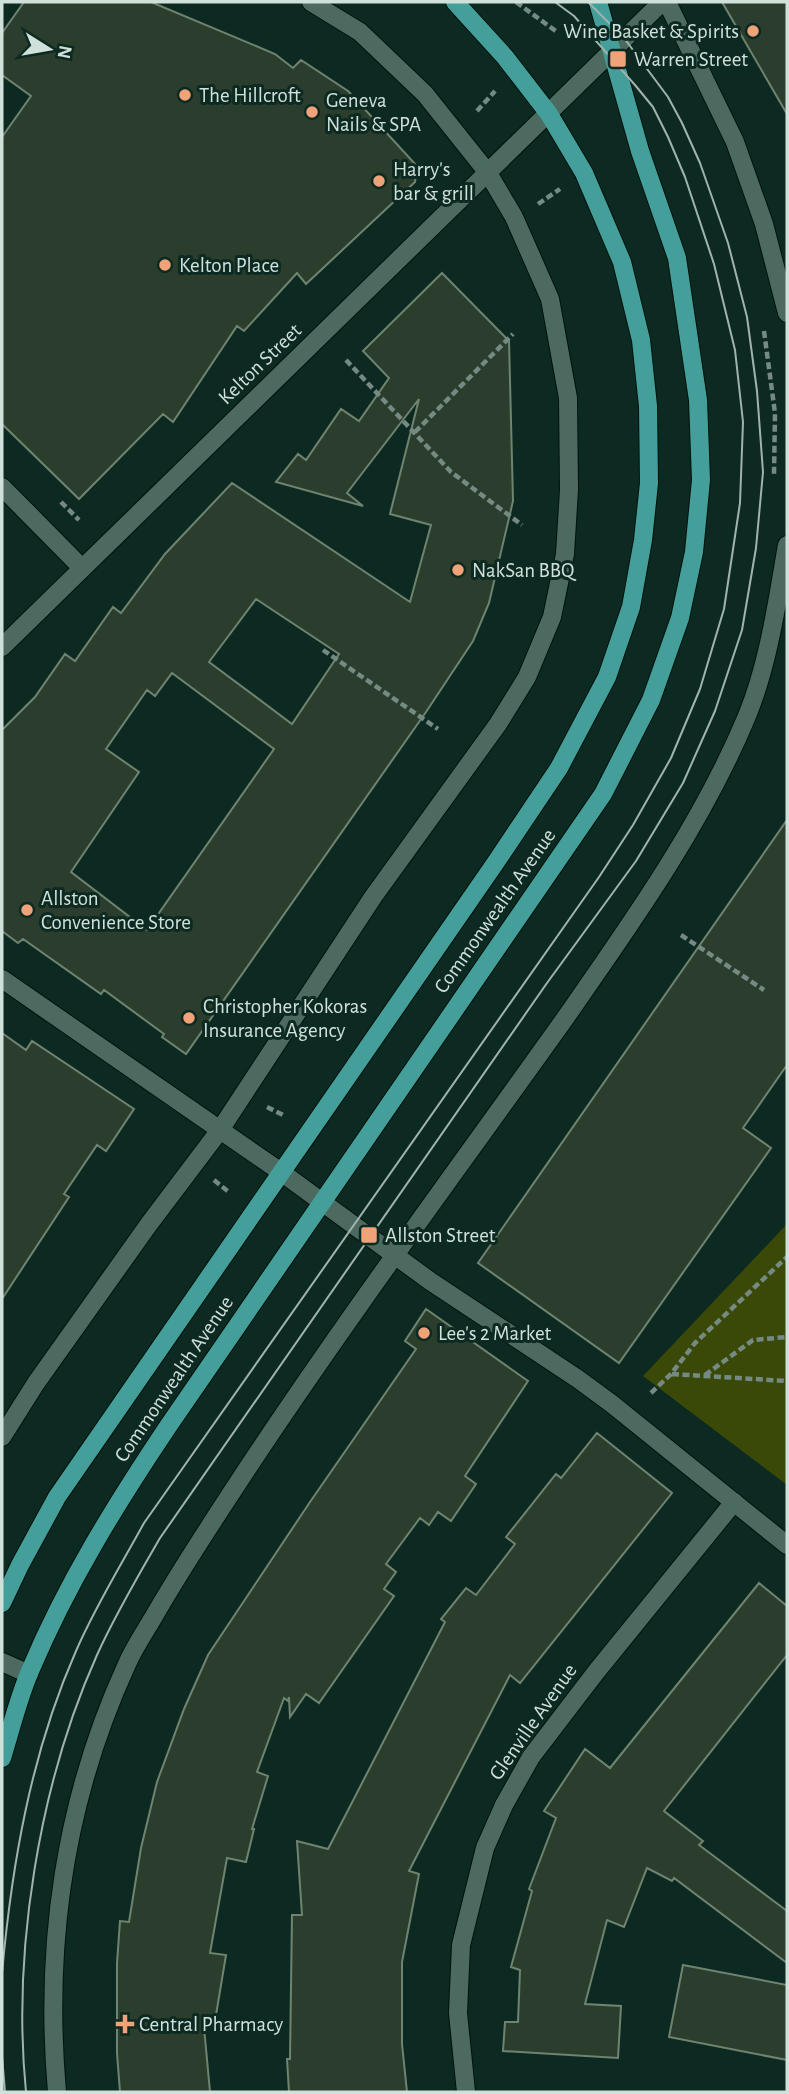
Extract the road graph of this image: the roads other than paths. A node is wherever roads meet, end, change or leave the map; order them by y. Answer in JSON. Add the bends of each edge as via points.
{"nodes":[{"id":1,"x":312,"y":2,"type":"edge"},
{"id":2,"x":456,"y":2,"type":"edge"},
{"id":3,"x":598,"y":2,"type":"edge"},
{"id":4,"x":662,"y":2,"type":"edge"},
{"id":5,"x":667,"y":2,"type":"edge"},
{"id":6,"x":612,"y":51,"type":"junction"},
{"id":7,"x":549,"y":114,"type":"junction"},
{"id":8,"x":488,"y":173,"type":"junction"},
{"id":9,"x":787,"y":313,"type":"edge"},
{"id":10,"x":2,"y":487,"type":"edge"},
{"id":11,"x":787,"y":545,"type":"edge"},
{"id":12,"x":82,"y":568,"type":"junction"},
{"id":13,"x":2,"y":647,"type":"edge"},
{"id":14,"x":2,"y":979,"type":"edge"},
{"id":15,"x":220,"y":1130,"type":"junction"},
{"id":16,"x":281,"y":1172,"type":"junction"},
{"id":17,"x":322,"y":1202,"type":"junction"},
{"id":18,"x":396,"y":1256,"type":"junction"},
{"id":19,"x":2,"y":1437,"type":"edge"},
{"id":20,"x":734,"y":1502,"type":"junction"},
{"id":21,"x":787,"y":1545,"type":"edge"},
{"id":22,"x":2,"y":1603,"type":"edge"},
{"id":23,"x":2,"y":1662,"type":"edge"},
{"id":24,"x":29,"y":1674,"type":"junction"},
{"id":25,"x":2,"y":1758,"type":"edge"},
{"id":26,"x":57,"y":2092,"type":"edge"},
{"id":27,"x":466,"y":2092,"type":"edge"}],
"edges":[{"from":1,"to":8,"type":"street","via":[[380,50],[425,94]]},
{"from":2,"to":7,"type":"main road","name":"Commonwealth Avenue"},
{"from":3,"to":6,"type":"main road","name":"Commonwealth Avenue"},
{"from":4,"to":6,"type":"street"},
{"from":5,"to":9,"type":"street","via":[[735,142],[764,224]]},
{"from":6,"to":7,"type":"street","name":"Kelton Street"},
{"from":6,"to":17,"type":"main road","name":"Commonwealth Avenue","via":[[677,258],[698,400],[701,480],[694,552],[680,618],[651,700],[603,794]]},
{"from":7,"to":8,"type":"street","name":"Kelton Street"},
{"from":7,"to":16,"type":"main road","name":"Commonwealth Avenue","via":[[583,173],[622,262],[641,340],[649,482],[631,607],[607,677],[559,768]]},
{"from":8,"to":12,"type":"street","name":"Kelton Street"},
{"from":8,"to":15,"type":"street","via":[[514,217],[550,299],[568,398],[565,554],[552,617],[527,677],[498,724],[373,897]]},
{"from":10,"to":12,"type":"street"},
{"from":11,"to":18,"type":"street","via":[[773,629],[748,713],[681,846]]},
{"from":12,"to":13,"type":"street","name":"Kelton Street"},
{"from":14,"to":15,"type":"street"},
{"from":15,"to":16,"type":"street"},
{"from":15,"to":19,"type":"street","via":[[44,1371]]},
{"from":16,"to":17,"type":"street"},
{"from":16,"to":22,"type":"main road","name":"Commonwealth Avenue","via":[[57,1497]]},
{"from":17,"to":18,"type":"street"},
{"from":17,"to":24,"type":"main road","name":"Commonwealth Avenue","via":[[113,1509],[69,1586]]},
{"from":18,"to":20,"type":"street","via":[[612,1404]]},
{"from":18,"to":26,"type":"street","via":[[205,1532],[128,1662],[93,1753],[70,1833],[62,1881],[53,2040]]},
{"from":20,"to":21,"type":"street"},
{"from":20,"to":27,"type":"street","name":"Glenville Avenue","via":[[531,1757],[504,1805],[485,1848],[461,1945],[458,2013]]},
{"from":23,"to":24,"type":"street"},
{"from":24,"to":25,"type":"main road","name":"Commonwealth Avenue"}]}
